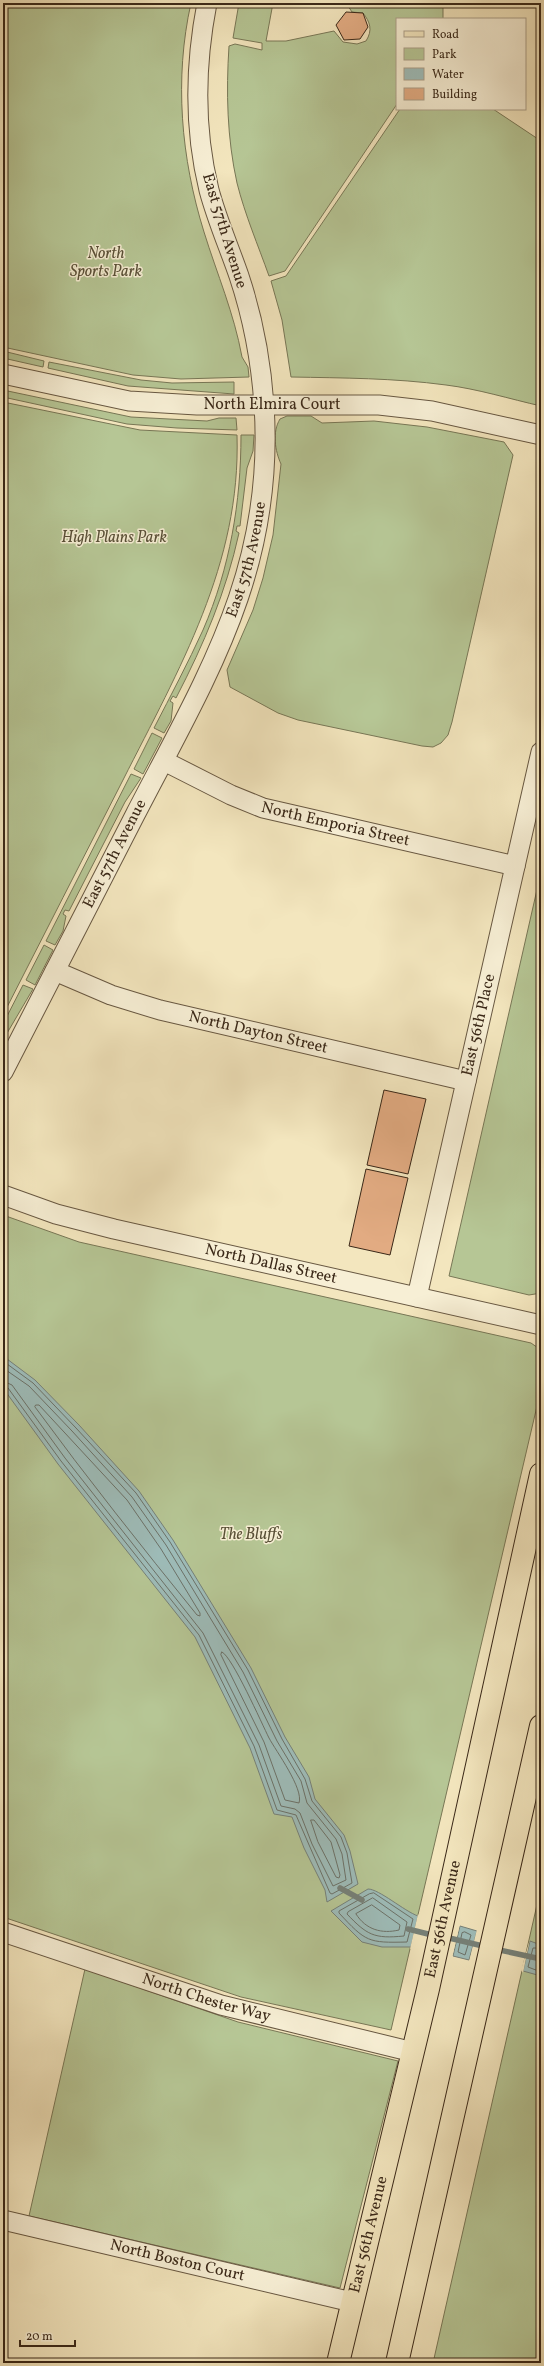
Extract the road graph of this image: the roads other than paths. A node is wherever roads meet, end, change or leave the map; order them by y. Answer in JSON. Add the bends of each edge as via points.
{"nodes":[{"id":1,"x":207,"y":3,"type":"edge"},
{"id":2,"x":3,"y":374,"type":"edge"},
{"id":3,"x":264,"y":405,"type":"junction"},
{"id":4,"x":541,"y":435,"type":"edge"},
{"id":5,"x":541,"y":752,"type":"edge"},
{"id":6,"x":164,"y":761,"type":"junction"},
{"id":7,"x":515,"y":866,"type":"junction"},
{"id":8,"x":55,"y":971,"type":"junction"},
{"id":9,"x":3,"y":1072,"type":"edge"},
{"id":10,"x":466,"y":1081,"type":"junction"},
{"id":11,"x":3,"y":1195,"type":"edge"},
{"id":12,"x":417,"y":1297,"type":"junction"},
{"id":13,"x":541,"y":1325,"type":"edge"},
{"id":14,"x":541,"y":1474,"type":"edge"},
{"id":15,"x":541,"y":1726,"type":"edge"},
{"id":16,"x":3,"y":1932,"type":"edge"},
{"id":17,"x":413,"y":2052,"type":"junction"},
{"id":18,"x":3,"y":2220,"type":"edge"},
{"id":19,"x":352,"y":2302,"type":"junction"},
{"id":20,"x":338,"y":2363,"type":"edge"},
{"id":21,"x":397,"y":2363,"type":"edge"}],
"edges":[{"from":1,"to":3,"type":"street","name":"East 57th Avenue","via":[[198,78],[200,142],[215,210],[240,278],[255,336]]},
{"from":2,"to":3,"type":"street","name":"North Elmira Court","via":[[129,401],[191,405]]},
{"from":3,"to":4,"type":"street","name":"North Elmira Court","via":[[379,405],[459,416]]},
{"from":3,"to":6,"type":"street","name":"East 57th Avenue","via":[[265,453],[262,498],[249,565],[220,650]]},
{"from":5,"to":7,"type":"street","name":"East 56th Place"},
{"from":6,"to":7,"type":"street","name":"North Emporia Street","via":[[263,808]]},
{"from":6,"to":8,"type":"street","name":"East 57th Avenue"},
{"from":7,"to":10,"type":"street","name":"East 56th Place"},
{"from":8,"to":9,"type":"street","name":"East 57th Avenue"},
{"from":8,"to":10,"type":"street","name":"North Dayton Street","via":[[111,996],[160,1010]]},
{"from":10,"to":12,"type":"street","name":"East 56th Place"},
{"from":11,"to":12,"type":"street","name":"North Dallas Street","via":[[56,1214],[114,1229]]},
{"from":12,"to":13,"type":"street","name":"North Dallas Street"},
{"from":14,"to":17,"type":"main road","name":"East 56th Avenue"},
{"from":15,"to":21,"type":"main road"},
{"from":16,"to":17,"type":"street","name":"North Chester Way","via":[[221,2005]]},
{"from":17,"to":19,"type":"main road","name":"East 56th Avenue"},
{"from":18,"to":19,"type":"street","name":"North Boston Court"},
{"from":19,"to":20,"type":"main road","name":"East 56th Avenue"}]}
